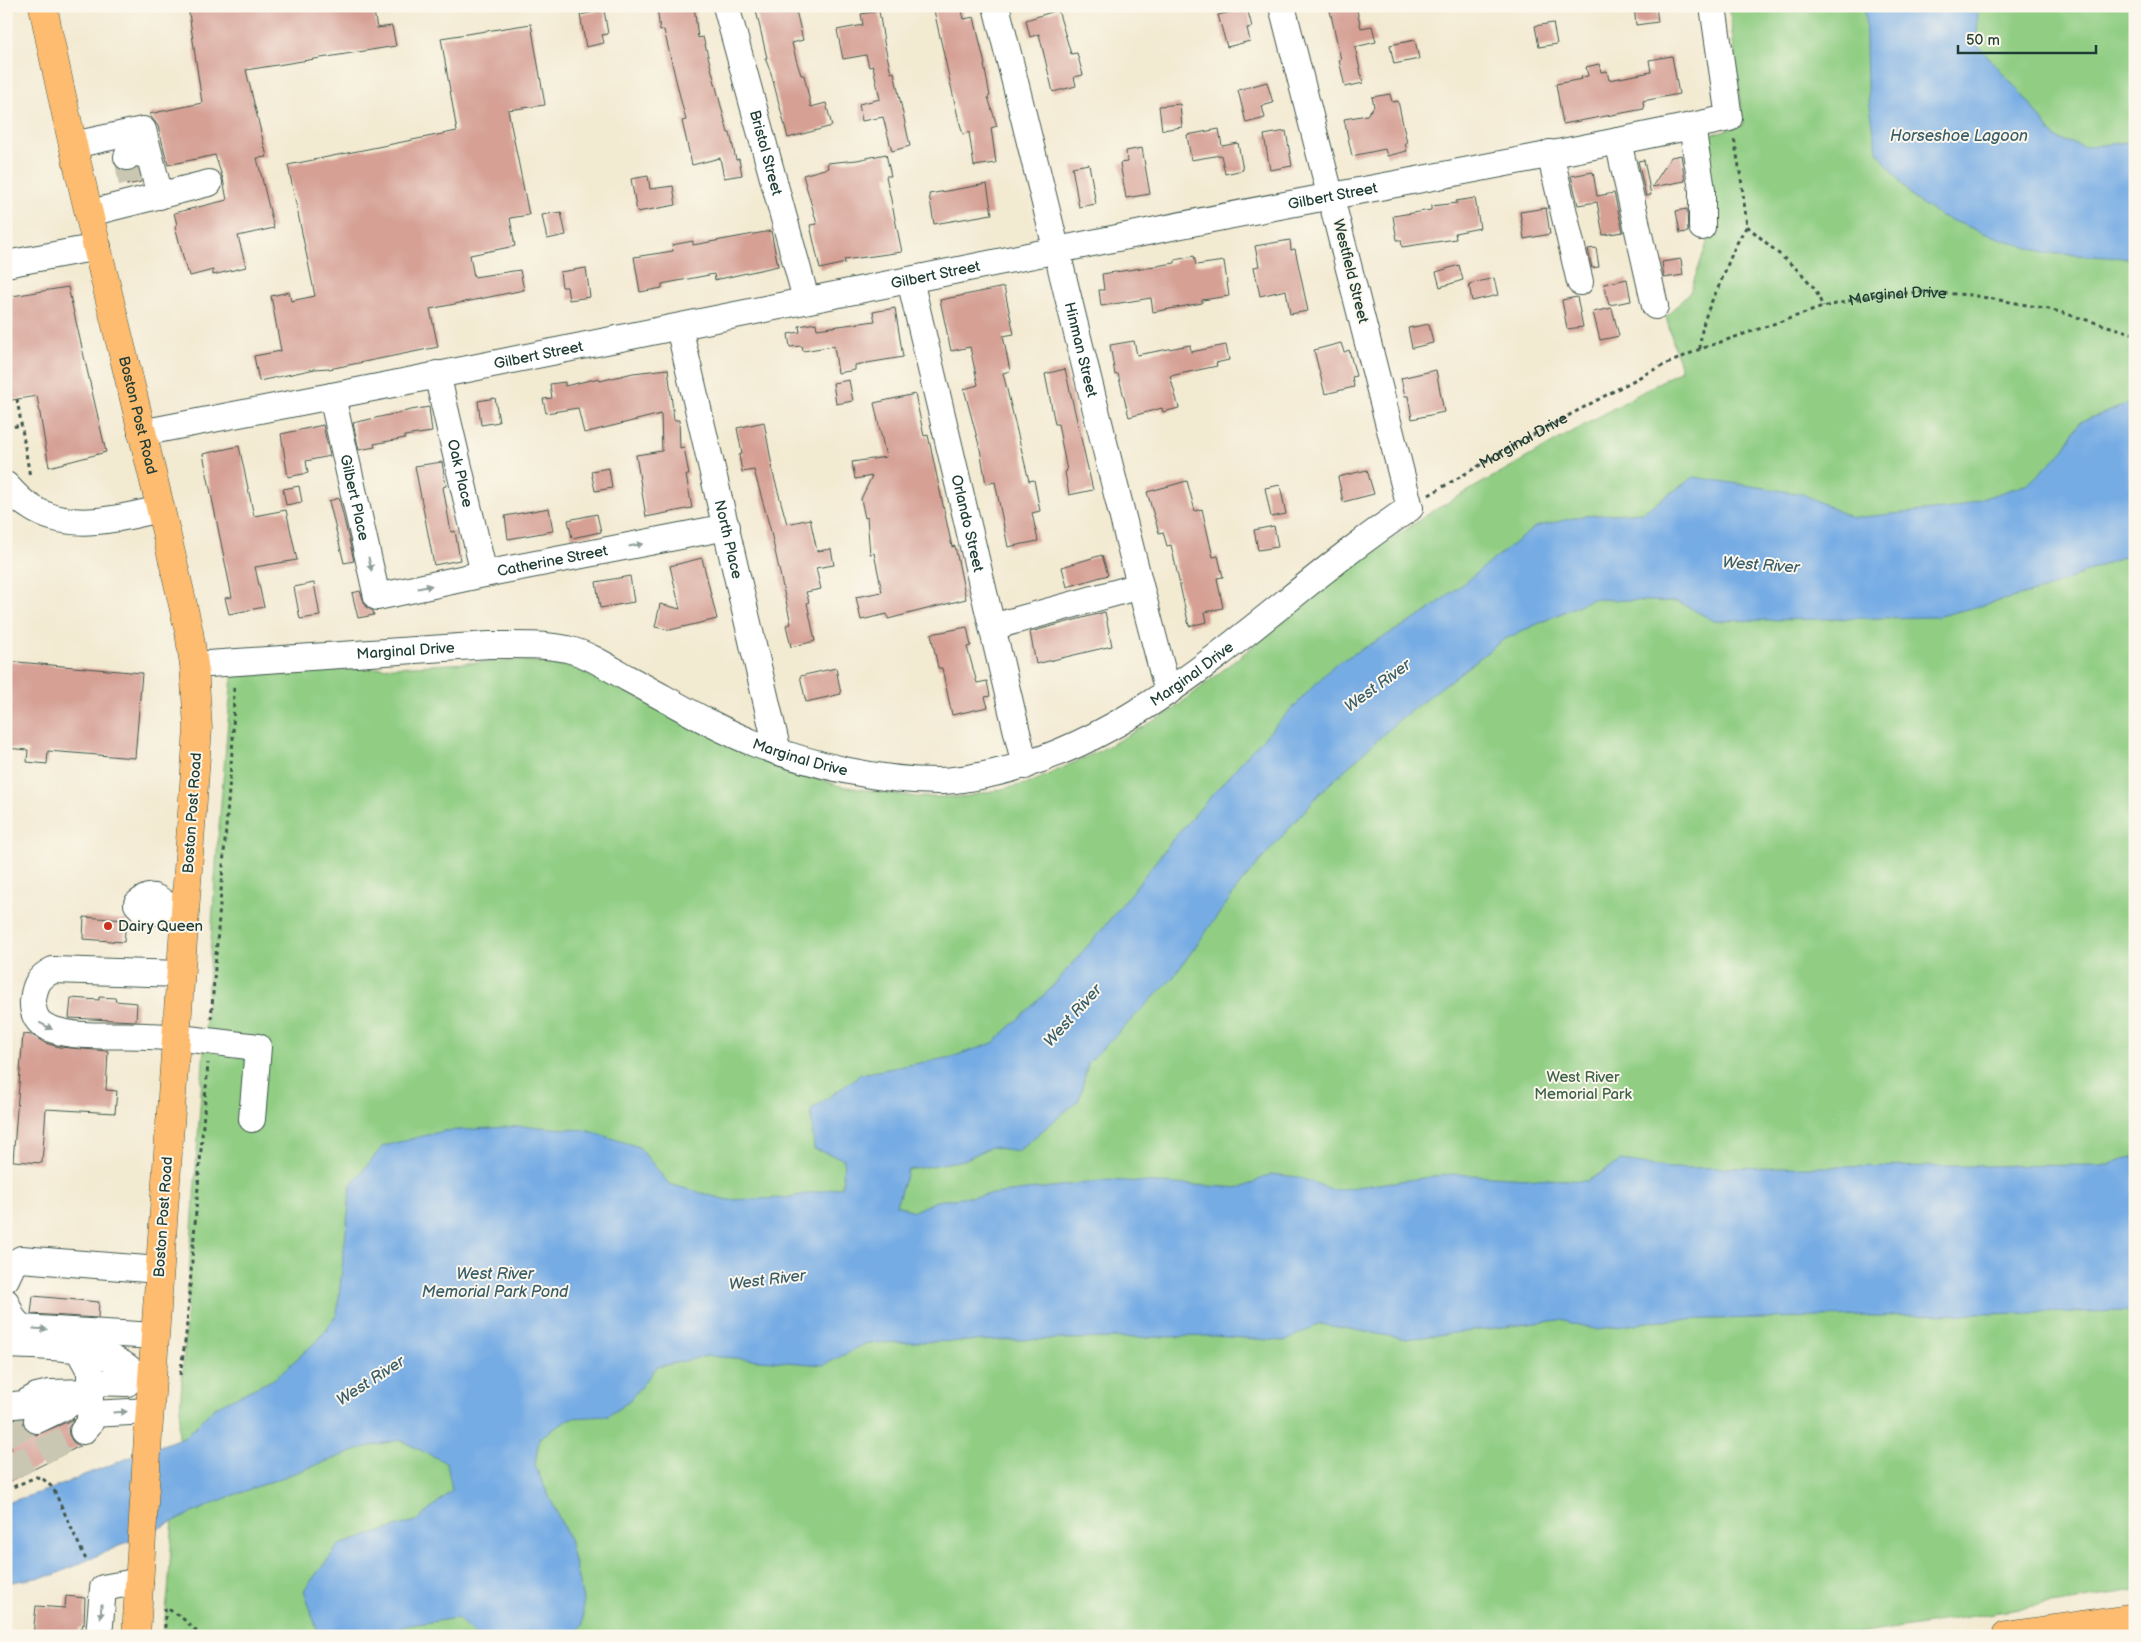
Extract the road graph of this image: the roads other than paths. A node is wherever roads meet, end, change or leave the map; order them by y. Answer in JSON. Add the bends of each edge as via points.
{"nodes":[{"id":1,"x":43,"y":6,"type":"edge"},
{"id":2,"x":726,"y":6,"type":"edge"},
{"id":3,"x":996,"y":6,"type":"edge"},
{"id":4,"x":1282,"y":6,"type":"edge"},
{"id":5,"x":1713,"y":6,"type":"edge"},
{"id":6,"x":1692,"y":126,"type":"junction"},
{"id":7,"x":1618,"y":141,"type":"junction"},
{"id":8,"x":73,"y":145,"type":"junction"},
{"id":9,"x":1550,"y":153,"type":"junction"},
{"id":10,"x":209,"y":183,"type":"dead end"},
{"id":11,"x":145,"y":191,"type":"junction"},
{"id":12,"x":1332,"y":195,"type":"junction"},
{"id":13,"x":90,"y":214,"type":"junction"},
{"id":14,"x":1702,"y":227,"type":"dead end"},
{"id":15,"x":98,"y":247,"type":"junction"},
{"id":16,"x":1058,"y":250,"type":"junction"},
{"id":17,"x":6,"y":264,"type":"edge"},
{"id":18,"x":910,"y":280,"type":"junction"},
{"id":19,"x":1580,"y":282,"type":"dead end"},
{"id":20,"x":806,"y":299,"type":"junction"},
{"id":21,"x":1655,"y":306,"type":"dead end"},
{"id":22,"x":679,"y":327,"type":"junction"},
{"id":23,"x":437,"y":374,"type":"junction"},
{"id":24,"x":332,"y":396,"type":"junction"},
{"id":25,"x":141,"y":433,"type":"junction"},
{"id":26,"x":19,"y":484,"type":"edge"},
{"id":27,"x":1410,"y":508,"type":"joint"},
{"id":28,"x":160,"y":509,"type":"junction"},
{"id":29,"x":727,"y":527,"type":"junction"},
{"id":30,"x":484,"y":574,"type":"junction"},
{"id":31,"x":1140,"y":586,"type":"junction"},
{"id":32,"x":377,"y":598,"type":"joint"},
{"id":33,"x":992,"y":627,"type":"junction"},
{"id":34,"x":194,"y":665,"type":"junction"},
{"id":35,"x":1168,"y":692,"type":"junction"},
{"id":36,"x":778,"y":752,"type":"junction"},
{"id":37,"x":1025,"y":766,"type":"junction"},
{"id":38,"x":181,"y":974,"type":"junction"},
{"id":39,"x":176,"y":1038,"type":"junction"},
{"id":40,"x":252,"y":1119,"type":"dead end"},
{"id":41,"x":160,"y":1270,"type":"junction"},
{"id":42,"x":6,"y":1279,"type":"edge"},
{"id":43,"x":6,"y":1302,"type":"edge"},
{"id":44,"x":155,"y":1336,"type":"junction"},
{"id":45,"x":6,"y":1345,"type":"edge"},
{"id":46,"x":6,"y":1361,"type":"edge"},
{"id":47,"x":144,"y":1374,"type":"junction"},
{"id":48,"x":86,"y":1390,"type":"junction"},
{"id":49,"x":18,"y":1411,"type":"tunnel mouth"},
{"id":50,"x":148,"y":1424,"type":"junction"},
{"id":51,"x":140,"y":1581,"type":"junction"},
{"id":52,"x":2135,"y":1617,"type":"edge"},
{"id":53,"x":2056,"y":1632,"type":"edge"},
{"id":54,"x":99,"y":1636,"type":"edge"},
{"id":55,"x":136,"y":1636,"type":"edge"},
{"id":56,"x":2006,"y":1636,"type":"edge"}],
"edges":[{"from":1,"to":8,"type":"main road","name":"Boston Post Road"},
{"from":2,"to":20,"type":"street","name":"Bristol Street"},
{"from":3,"to":16,"type":"street","name":"Hinman Street"},
{"from":4,"to":12,"type":"street","name":"Westfield Street"},
{"from":5,"to":6,"type":"street","name":"Gilbert Street","via":[[1729,118]]},
{"from":6,"to":7,"type":"street","name":"Gilbert Street"},
{"from":6,"to":14,"type":"street","via":[[1702,190]]},
{"from":7,"to":9,"type":"street","name":"Gilbert Street"},
{"from":7,"to":21,"type":"street"},
{"from":8,"to":11,"type":"street","via":[[131,148],[143,130]]},
{"from":8,"to":13,"type":"main road","name":"Boston Post Road"},
{"from":9,"to":12,"type":"street","name":"Gilbert Street"},
{"from":9,"to":19,"type":"street"},
{"from":10,"to":11,"type":"street"},
{"from":11,"to":13,"type":"street"},
{"from":12,"to":16,"type":"street","name":"Gilbert Street"},
{"from":12,"to":27,"type":"street","name":"Westfield Street"},
{"from":13,"to":15,"type":"main road","name":"Boston Post Road"},
{"from":15,"to":17,"type":"street"},
{"from":15,"to":25,"type":"main road","name":"Boston Post Road"},
{"from":16,"to":18,"type":"street","name":"Gilbert Street"},
{"from":16,"to":31,"type":"street","name":"Hinman Street"},
{"from":18,"to":20,"type":"street","name":"Gilbert Street"},
{"from":18,"to":33,"type":"street","name":"Orlando Street"},
{"from":20,"to":22,"type":"street","name":"Gilbert Street"},
{"from":22,"to":23,"type":"street","name":"Gilbert Street"},
{"from":22,"to":29,"type":"street","name":"North Place"},
{"from":23,"to":24,"type":"street","name":"Gilbert Street"},
{"from":23,"to":30,"type":"street","name":"Oak Place"},
{"from":24,"to":25,"type":"street","name":"Gilbert Street"},
{"from":24,"to":32,"type":"street","name":"Gilbert Place","one_way":true},
{"from":25,"to":28,"type":"main road","name":"Boston Post Road"},
{"from":26,"to":28,"type":"street","via":[[27,505],[42,514],[71,522]]},
{"from":27,"to":35,"type":"street","name":"Marginal Drive"},
{"from":28,"to":34,"type":"main road","name":"Boston Post Road"},
{"from":30,"to":29,"type":"street","name":"Catherine Street","one_way":true},
{"from":29,"to":36,"type":"street","name":"North Place"},
{"from":32,"to":30,"type":"street","name":"Catherine Street","one_way":true},
{"from":31,"to":33,"type":"street"},
{"from":31,"to":35,"type":"street","name":"Hinman Street"},
{"from":33,"to":37,"type":"street","name":"Orlando Street"},
{"from":34,"to":36,"type":"street","name":"Marginal Drive","via":[[489,645],[533,645],[569,650],[599,662],[709,722]]},
{"from":34,"to":38,"type":"main road","name":"Boston Post Road","via":[[198,728],[176,908]]},
{"from":35,"to":37,"type":"street","name":"Marginal Drive","via":[[1106,731]]},
{"from":36,"to":37,"type":"street","name":"Marginal Drive","via":[[898,779],[940,781]]},
{"from":38,"to":39,"type":"main road","name":"Boston Post Road"},
{"from":38,"to":39,"type":"street","one_way":true,"via":[[53,970],[36,984],[33,1012],[38,1022],[50,1029],[73,1034]]},
{"from":39,"to":40,"type":"street","via":[[258,1047]]},
{"from":39,"to":41,"type":"main road","name":"Boston Post Road"},
{"from":41,"to":42,"type":"street","via":[[22,1259],[13,1264]]},
{"from":41,"to":44,"type":"main road","name":"Boston Post Road"},
{"from":43,"to":44,"type":"street","one_way":true,"via":[[13,1319],[22,1328]]},
{"from":44,"to":47,"type":"main road","name":"Boston Post Road"},
{"from":45,"to":48,"type":"street"},
{"from":46,"to":48,"type":"street"},
{"from":47,"to":48,"type":"street","via":[[127,1382]]},
{"from":47,"to":48,"type":"street","via":[[86,1350]]},
{"from":47,"to":50,"type":"main road","name":"Boston Post Road"},
{"from":48,"to":49,"type":"street","via":[[37,1396]]},
{"from":48,"to":50,"type":"street","one_way":true},
{"from":50,"to":51,"type":"main road","name":"Boston Post Road"},
{"from":51,"to":54,"type":"street","one_way":true,"via":[[103,1588]]},
{"from":51,"to":55,"type":"main road","name":"Boston Post Road"},
{"from":52,"to":53,"type":"main road"},
{"from":53,"to":56,"type":"main road"}]}
